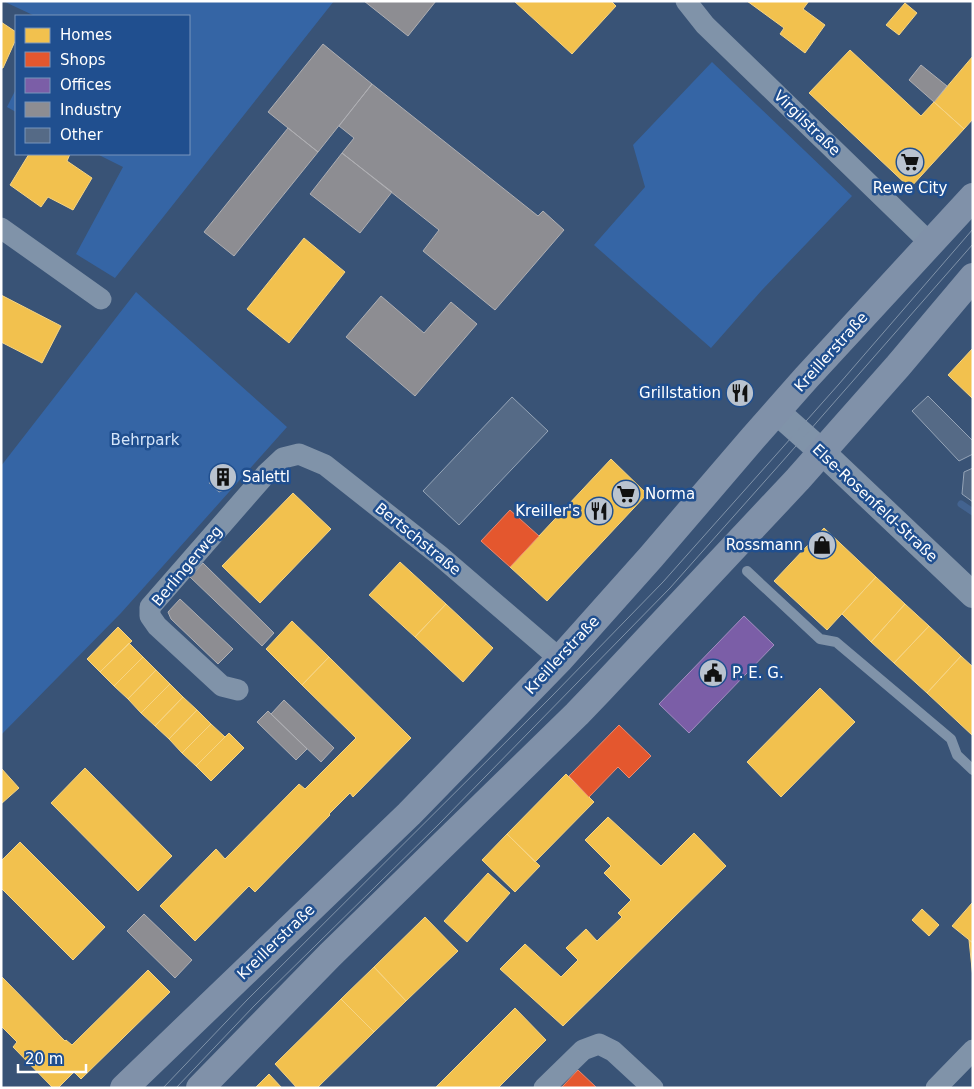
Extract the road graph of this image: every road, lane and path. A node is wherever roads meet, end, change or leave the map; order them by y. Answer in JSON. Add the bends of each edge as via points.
{"nodes":[{"id":1,"x":686,"y":1,"type":"edge"},
{"id":2,"x":973,"y":197,"type":"edge"},
{"id":3,"x":1,"y":228,"type":"edge"},
{"id":4,"x":930,"y":243,"type":"junction"},
{"id":5,"x":973,"y":277,"type":"edge"},
{"id":6,"x":101,"y":299,"type":"dead end"},
{"id":7,"x":777,"y":412,"type":"junction"},
{"id":8,"x":822,"y":452,"type":"junction"},
{"id":9,"x":266,"y":474,"type":"joint"},
{"id":10,"x":746,"y":571,"type":"dead end"},
{"id":11,"x":973,"y":596,"type":"edge"},
{"id":12,"x":560,"y":659,"type":"junction"},
{"id":13,"x":238,"y":690,"type":"dead end"},
{"id":14,"x":973,"y":770,"type":"edge"},
{"id":15,"x":973,"y":1050,"type":"edge"},
{"id":16,"x":124,"y":1088,"type":"edge"},
{"id":17,"x":200,"y":1088,"type":"edge"},
{"id":18,"x":544,"y":1088,"type":"edge"},
{"id":19,"x":653,"y":1088,"type":"edge"},
{"id":20,"x":936,"y":1088,"type":"edge"}],
"edges":[{"from":1,"to":4,"type":"street","name":"Virgilstraße","via":[[705,25]]},
{"from":2,"to":4,"type":"main road","name":"Kreillerstraße"},
{"from":3,"to":6,"type":"street"},
{"from":4,"to":7,"type":"main road","name":"Kreillerstraße"},
{"from":5,"to":8,"type":"main road"},
{"from":7,"to":8,"type":"street","name":"Else-Rosenfeld-Straße"},
{"from":7,"to":12,"type":"main road","name":"Kreillerstraße"},
{"from":8,"to":11,"type":"street","name":"Else-Rosenfeld-Straße"},
{"from":8,"to":17,"type":"main road","via":[[577,714],[330,955]]},
{"from":9,"to":12,"type":"street","name":"Bertschstraße","via":[[283,458],[299,454],[325,465],[439,555]]},
{"from":9,"to":13,"type":"street","name":"Berlingerweg","via":[[150,607],[150,616],[157,626],[222,686]]},
{"from":10,"to":14,"type":"lane","via":[[820,639],[836,642],[951,739],[956,754]]},
{"from":12,"to":16,"type":"main road","name":"Kreillerstraße","via":[[410,814]]},
{"from":15,"to":20,"type":"street"},
{"from":18,"to":19,"type":"street","via":[[583,1050],[599,1044],[613,1051]]}]}
